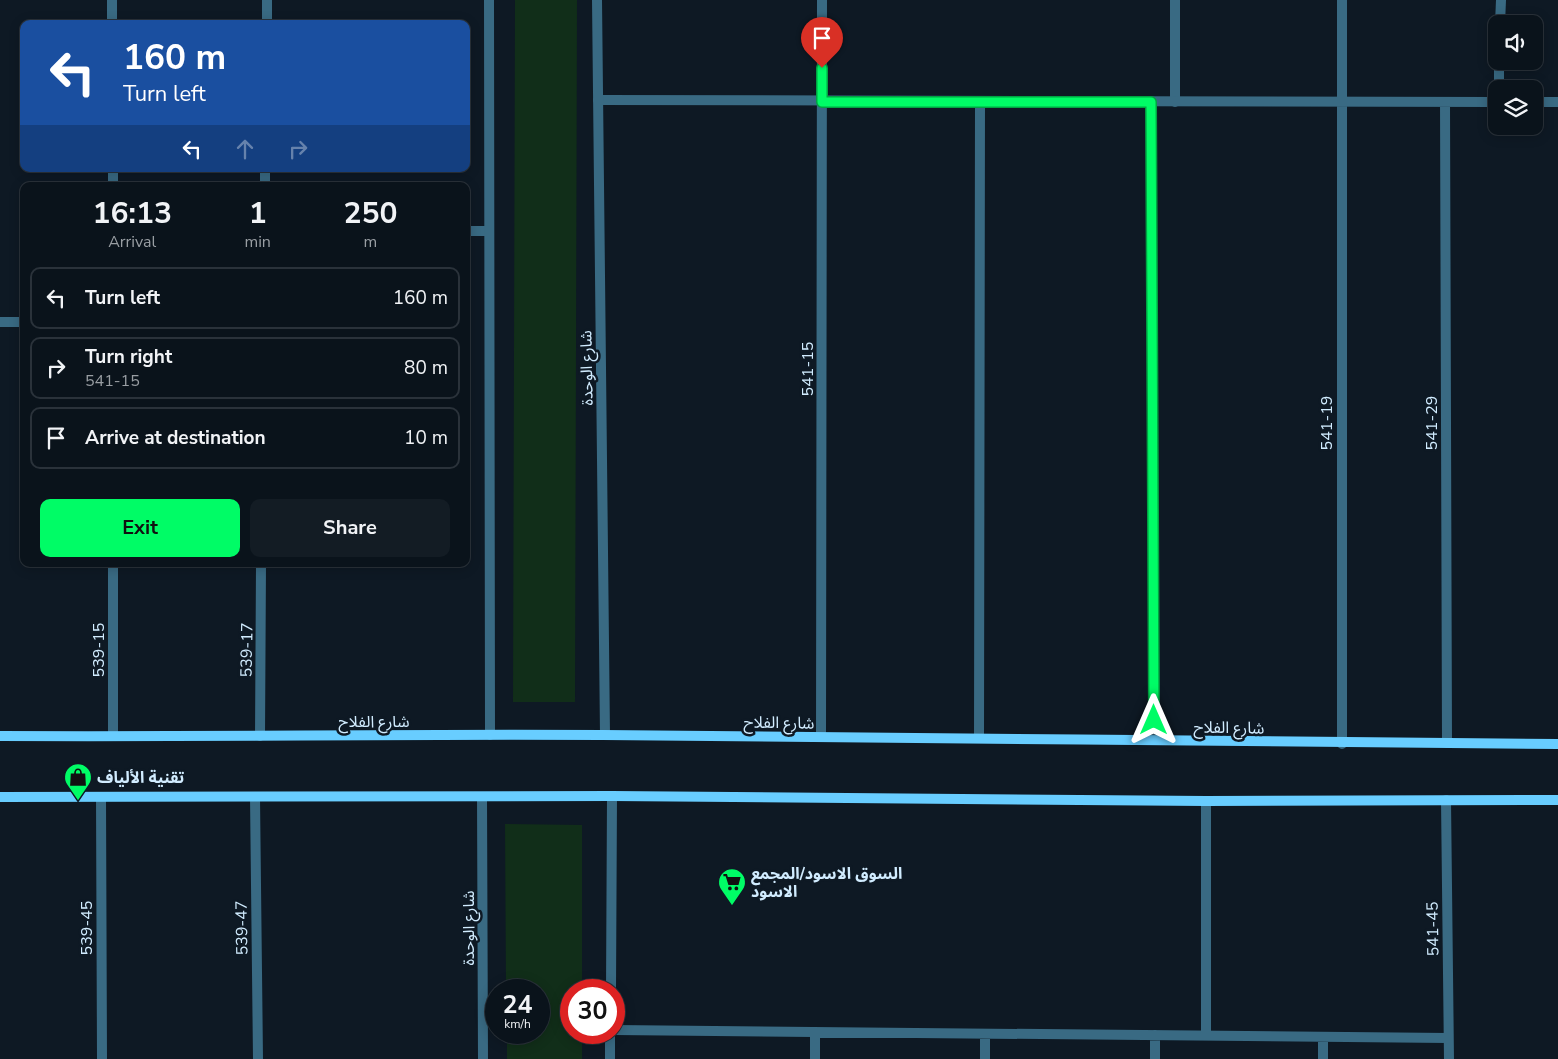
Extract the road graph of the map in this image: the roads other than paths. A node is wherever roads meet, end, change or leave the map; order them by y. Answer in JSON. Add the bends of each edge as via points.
{"nodes":[{"id":1,"x":112,"y":0,"type":"edge"},
{"id":2,"x":267,"y":0,"type":"edge"},
{"id":3,"x":489,"y":0,"type":"edge"},
{"id":4,"x":597,"y":0,"type":"edge"},
{"id":5,"x":822,"y":0,"type":"edge"},
{"id":6,"x":1175,"y":0,"type":"edge"},
{"id":7,"x":1342,"y":0,"type":"edge"},
{"id":8,"x":1500,"y":0,"type":"edge"},
{"id":9,"x":1500,"y":15,"type":"edge"},
{"id":10,"x":112,"y":20,"type":"edge"},
{"id":11,"x":267,"y":20,"type":"edge"},
{"id":12,"x":598,"y":100,"type":"junction"},
{"id":13,"x":822,"y":102,"type":"junction"},
{"id":14,"x":980,"y":102,"type":"junction"},
{"id":15,"x":1151,"y":102,"type":"junction"},
{"id":16,"x":1175,"y":102,"type":"junction"},
{"id":17,"x":1341,"y":102,"type":"junction"},
{"id":18,"x":1445,"y":102,"type":"junction"},
{"id":19,"x":1488,"y":102,"type":"edge"},
{"id":20,"x":1543,"y":102,"type":"edge"},
{"id":21,"x":1558,"y":102,"type":"edge"},
{"id":22,"x":470,"y":231,"type":"edge"},
{"id":23,"x":489,"y":231,"type":"junction"},
{"id":24,"x":0,"y":322,"type":"edge"},
{"id":25,"x":20,"y":322,"type":"edge"},
{"id":26,"x":113,"y":567,"type":"edge"},
{"id":27,"x":261,"y":567,"type":"edge"},
{"id":28,"x":490,"y":735,"type":"junction"},
{"id":29,"x":605,"y":735,"type":"junction"},
{"id":30,"x":0,"y":736,"type":"edge"},
{"id":31,"x":113,"y":736,"type":"junction"},
{"id":32,"x":260,"y":736,"type":"junction"},
{"id":33,"x":821,"y":737,"type":"junction"},
{"id":34,"x":979,"y":737,"type":"junction"},
{"id":35,"x":1154,"y":740,"type":"junction"},
{"id":36,"x":1447,"y":743,"type":"junction"},
{"id":37,"x":1342,"y":744,"type":"junction"},
{"id":38,"x":1558,"y":744,"type":"edge"},
{"id":39,"x":612,"y":796,"type":"junction"},
{"id":40,"x":0,"y":797,"type":"edge"},
{"id":41,"x":101,"y":797,"type":"junction"},
{"id":42,"x":255,"y":797,"type":"junction"},
{"id":43,"x":482,"y":797,"type":"junction"},
{"id":44,"x":1446,"y":800,"type":"junction"},
{"id":45,"x":1558,"y":800,"type":"edge"},
{"id":46,"x":1206,"y":801,"type":"junction"},
{"id":47,"x":611,"y":979,"type":"edge"},
{"id":48,"x":625,"y":1030,"type":"edge"},
{"id":49,"x":815,"y":1032,"type":"junction"},
{"id":50,"x":985,"y":1034,"type":"junction"},
{"id":51,"x":1155,"y":1035,"type":"junction"},
{"id":52,"x":1206,"y":1036,"type":"junction"},
{"id":53,"x":1323,"y":1037,"type":"junction"},
{"id":54,"x":1448,"y":1038,"type":"junction"},
{"id":55,"x":610,"y":1044,"type":"edge"},
{"id":56,"x":102,"y":1059,"type":"edge"},
{"id":57,"x":258,"y":1059,"type":"edge"},
{"id":58,"x":483,"y":1059,"type":"edge"},
{"id":59,"x":610,"y":1059,"type":"edge"},
{"id":60,"x":815,"y":1059,"type":"edge"},
{"id":61,"x":985,"y":1059,"type":"edge"},
{"id":62,"x":1155,"y":1059,"type":"edge"},
{"id":63,"x":1323,"y":1059,"type":"edge"},
{"id":64,"x":1449,"y":1059,"type":"edge"}],
"edges":[{"from":1,"to":10,"type":"street"},
{"from":2,"to":11,"type":"street"},
{"from":3,"to":23,"type":"street"},
{"from":4,"to":12,"type":"street","name":"شارع الوحدة"},
{"from":5,"to":13,"type":"street","name":"541-15"},
{"from":6,"to":16,"type":"street"},
{"from":7,"to":17,"type":"street","name":"541-19"},
{"from":8,"to":9,"type":"street"},
{"from":12,"to":13,"type":"street"},
{"from":12,"to":29,"type":"street","name":"شارع الوحدة"},
{"from":13,"to":14,"type":"street"},
{"from":13,"to":33,"type":"street","name":"541-15"},
{"from":14,"to":15,"type":"street"},
{"from":14,"to":34,"type":"street"},
{"from":15,"to":16,"type":"street"},
{"from":15,"to":35,"type":"street"},
{"from":16,"to":17,"type":"street"},
{"from":17,"to":18,"type":"street"},
{"from":17,"to":37,"type":"street","name":"541-19"},
{"from":18,"to":19,"type":"street"},
{"from":18,"to":36,"type":"street","name":"541-29"},
{"from":20,"to":21,"type":"street"},
{"from":22,"to":23,"type":"street"},
{"from":23,"to":28,"type":"street"},
{"from":24,"to":25,"type":"street"},
{"from":26,"to":31,"type":"street","name":"539-15"},
{"from":27,"to":32,"type":"street","name":"539-17"},
{"from":28,"to":29,"type":"main road","name":"شارع الفلاح"},
{"from":28,"to":32,"type":"main road","name":"شارع الفلاح"},
{"from":29,"to":33,"type":"main road","name":"شارع الفلاح"},
{"from":30,"to":31,"type":"main road","name":"شارع الفلاح"},
{"from":31,"to":32,"type":"main road","name":"شارع الفلاح"},
{"from":33,"to":34,"type":"main road","name":"شارع الفلاح"},
{"from":34,"to":35,"type":"main road","name":"شارع الفلاح"},
{"from":35,"to":37,"type":"main road","name":"شارع الفلاح"},
{"from":36,"to":37,"type":"main road","name":"شارع الفلاح"},
{"from":36,"to":38,"type":"main road","name":"شارع الفلاح"},
{"from":39,"to":43,"type":"main road"},
{"from":39,"to":46,"type":"main road"},
{"from":39,"to":47,"type":"street"},
{"from":40,"to":41,"type":"main road"},
{"from":41,"to":42,"type":"main road"},
{"from":41,"to":56,"type":"street","name":"539-45"},
{"from":42,"to":43,"type":"main road"},
{"from":42,"to":57,"type":"street","name":"539-47"},
{"from":43,"to":58,"type":"street","name":"شارع الوحدة"},
{"from":44,"to":45,"type":"main road"},
{"from":44,"to":46,"type":"main road"},
{"from":44,"to":54,"type":"street","name":"541-45"},
{"from":46,"to":52,"type":"street"},
{"from":48,"to":49,"type":"street"},
{"from":49,"to":50,"type":"street"},
{"from":49,"to":60,"type":"street"},
{"from":50,"to":51,"type":"street"},
{"from":50,"to":61,"type":"street"},
{"from":51,"to":52,"type":"street"},
{"from":51,"to":62,"type":"street"},
{"from":52,"to":53,"type":"street"},
{"from":53,"to":54,"type":"street"},
{"from":53,"to":63,"type":"street"},
{"from":54,"to":64,"type":"street","name":"541-45"},
{"from":55,"to":59,"type":"street"}]}
